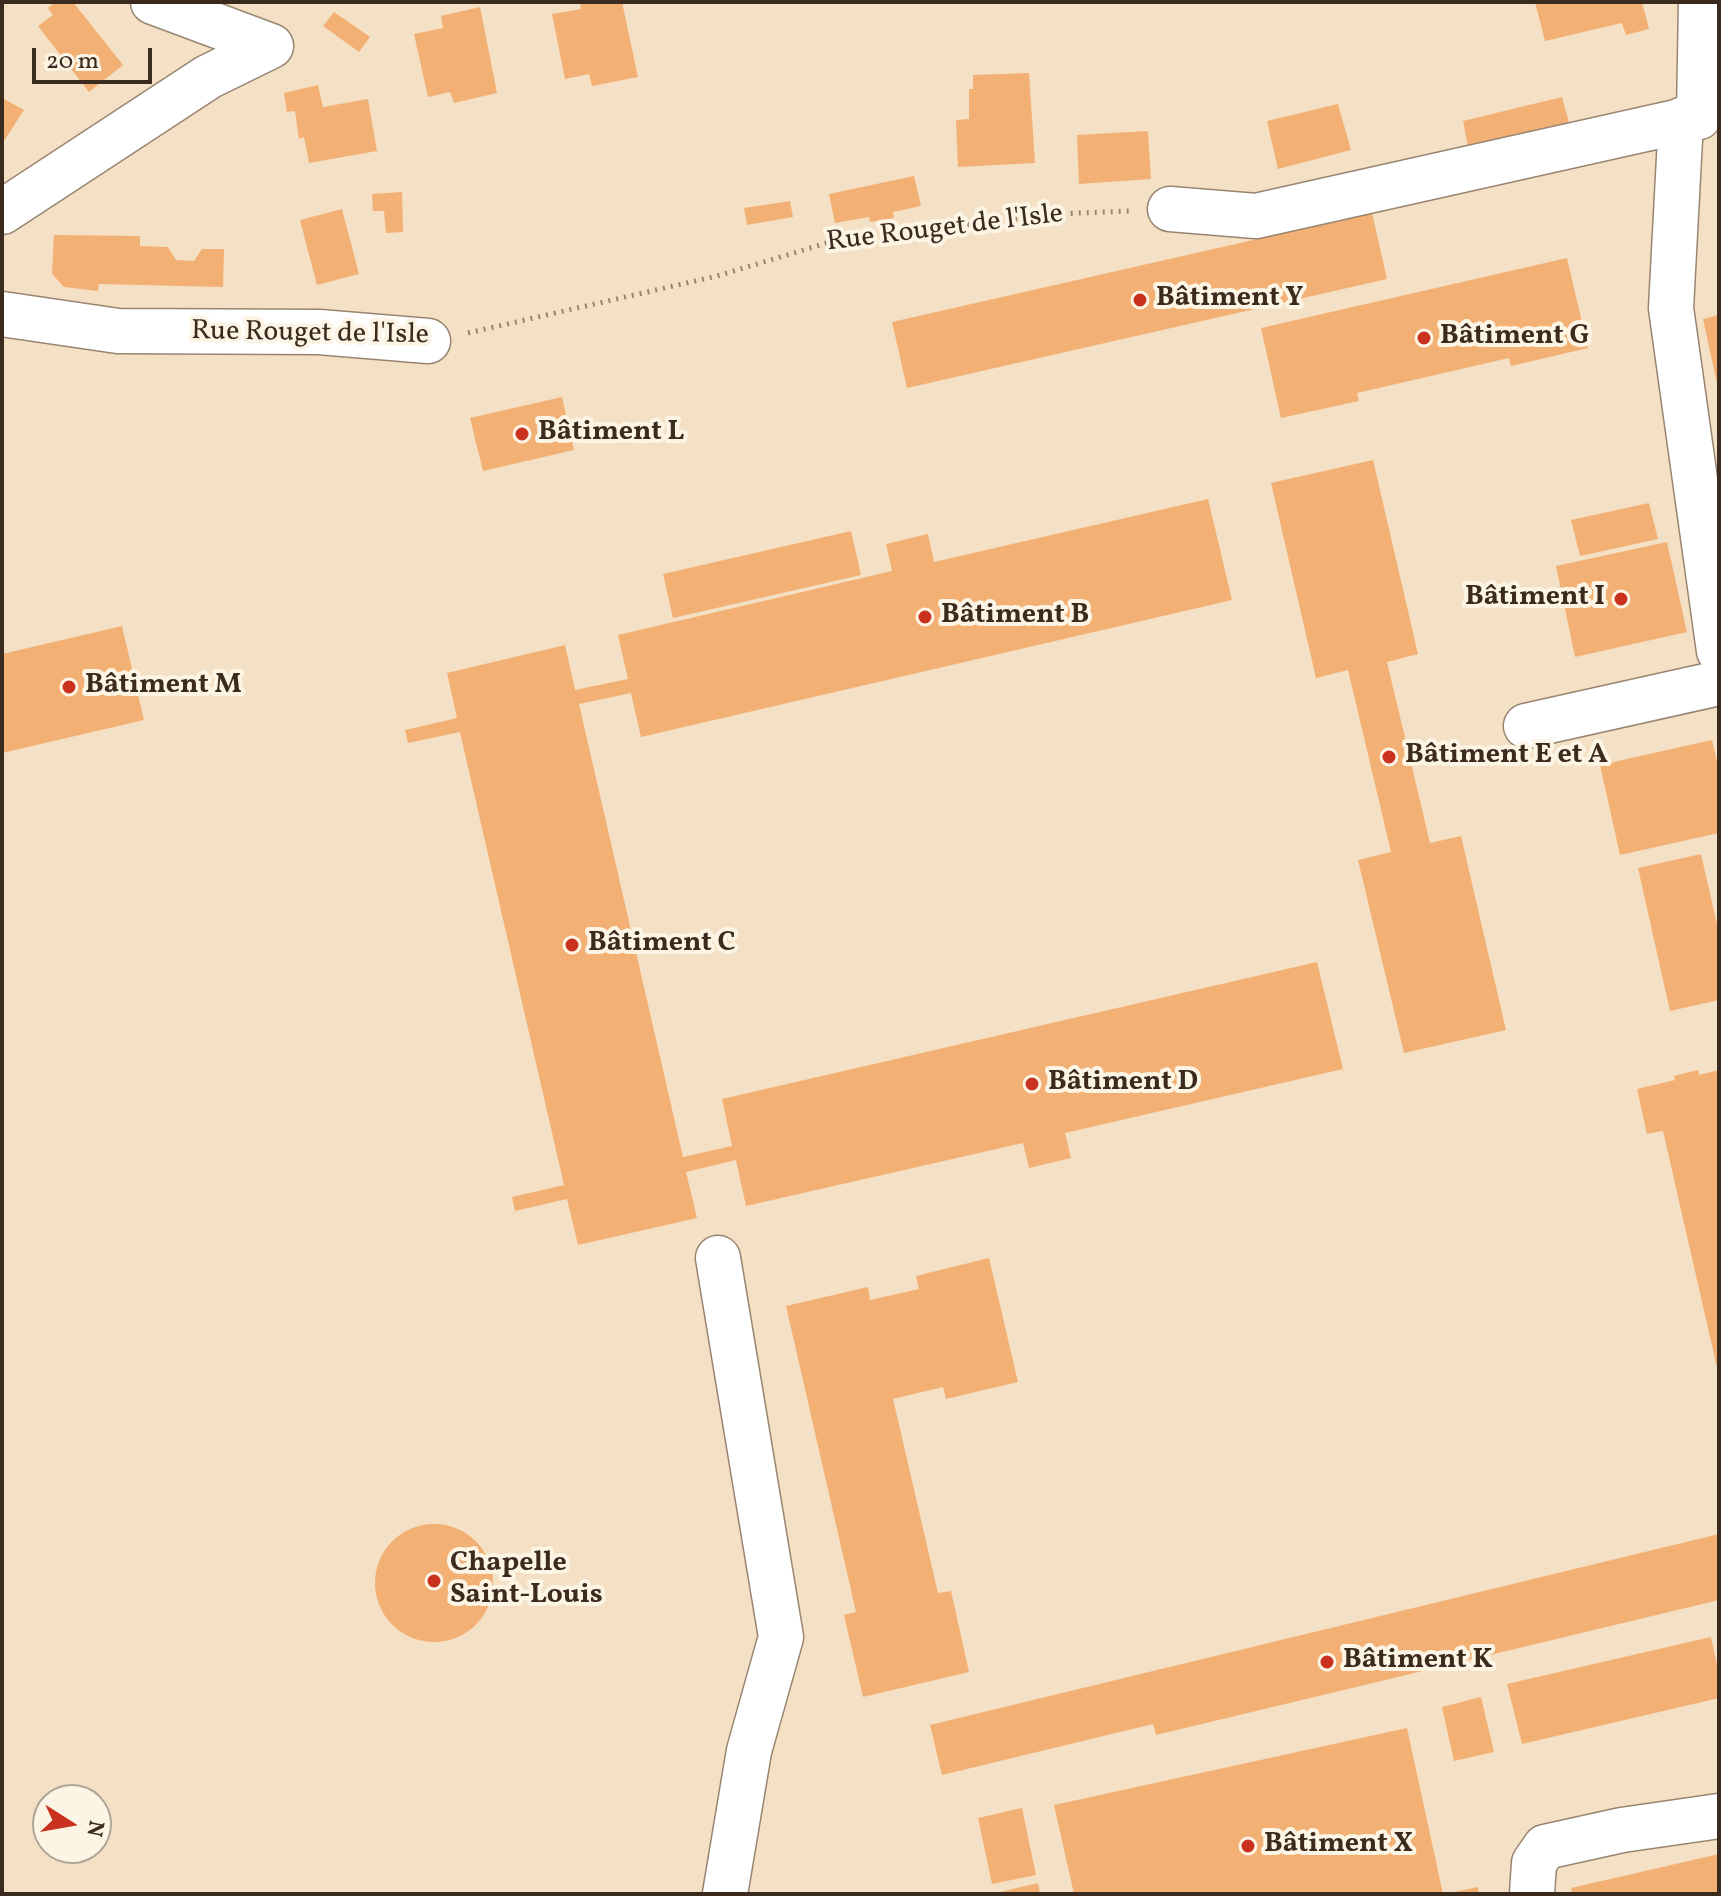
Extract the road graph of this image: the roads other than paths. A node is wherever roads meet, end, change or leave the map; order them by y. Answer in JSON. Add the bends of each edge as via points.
{"nodes":[{"id":1,"x":153,"y":2,"type":"edge"},
{"id":2,"x":1701,"y":2,"type":"edge"},
{"id":3,"x":1690,"y":118,"type":"junction"},
{"id":4,"x":1170,"y":209,"type":"road end"},
{"id":5,"x":2,"y":212,"type":"edge"},
{"id":6,"x":2,"y":314,"type":"edge"},
{"id":7,"x":428,"y":341,"type":"road end"},
{"id":8,"x":1719,"y":651,"type":"edge"},
{"id":9,"x":1719,"y":683,"type":"edge"},
{"id":10,"x":1526,"y":726,"type":"dead end"},
{"id":11,"x":718,"y":1258,"type":"dead end"},
{"id":12,"x":1719,"y":1816,"type":"edge"},
{"id":13,"x":725,"y":1894,"type":"edge"},
{"id":14,"x":1532,"y":1894,"type":"edge"}],
"edges":[{"from":1,"to":5,"type":"street","via":[[271,46],[208,77]]},
{"from":2,"to":3,"type":"street"},
{"from":3,"to":4,"type":"street","via":[[1256,216]]},
{"from":3,"to":8,"type":"street","via":[[1671,308]]},
{"from":6,"to":7,"type":"street","name":"Rue Rouget de l'Isle","via":[[118,331],[319,332]]},
{"from":9,"to":10,"type":"street"},
{"from":11,"to":13,"type":"street","via":[[781,1637],[749,1751]]},
{"from":12,"to":14,"type":"street","via":[[1545,1847],[1534,1863]]}]}
